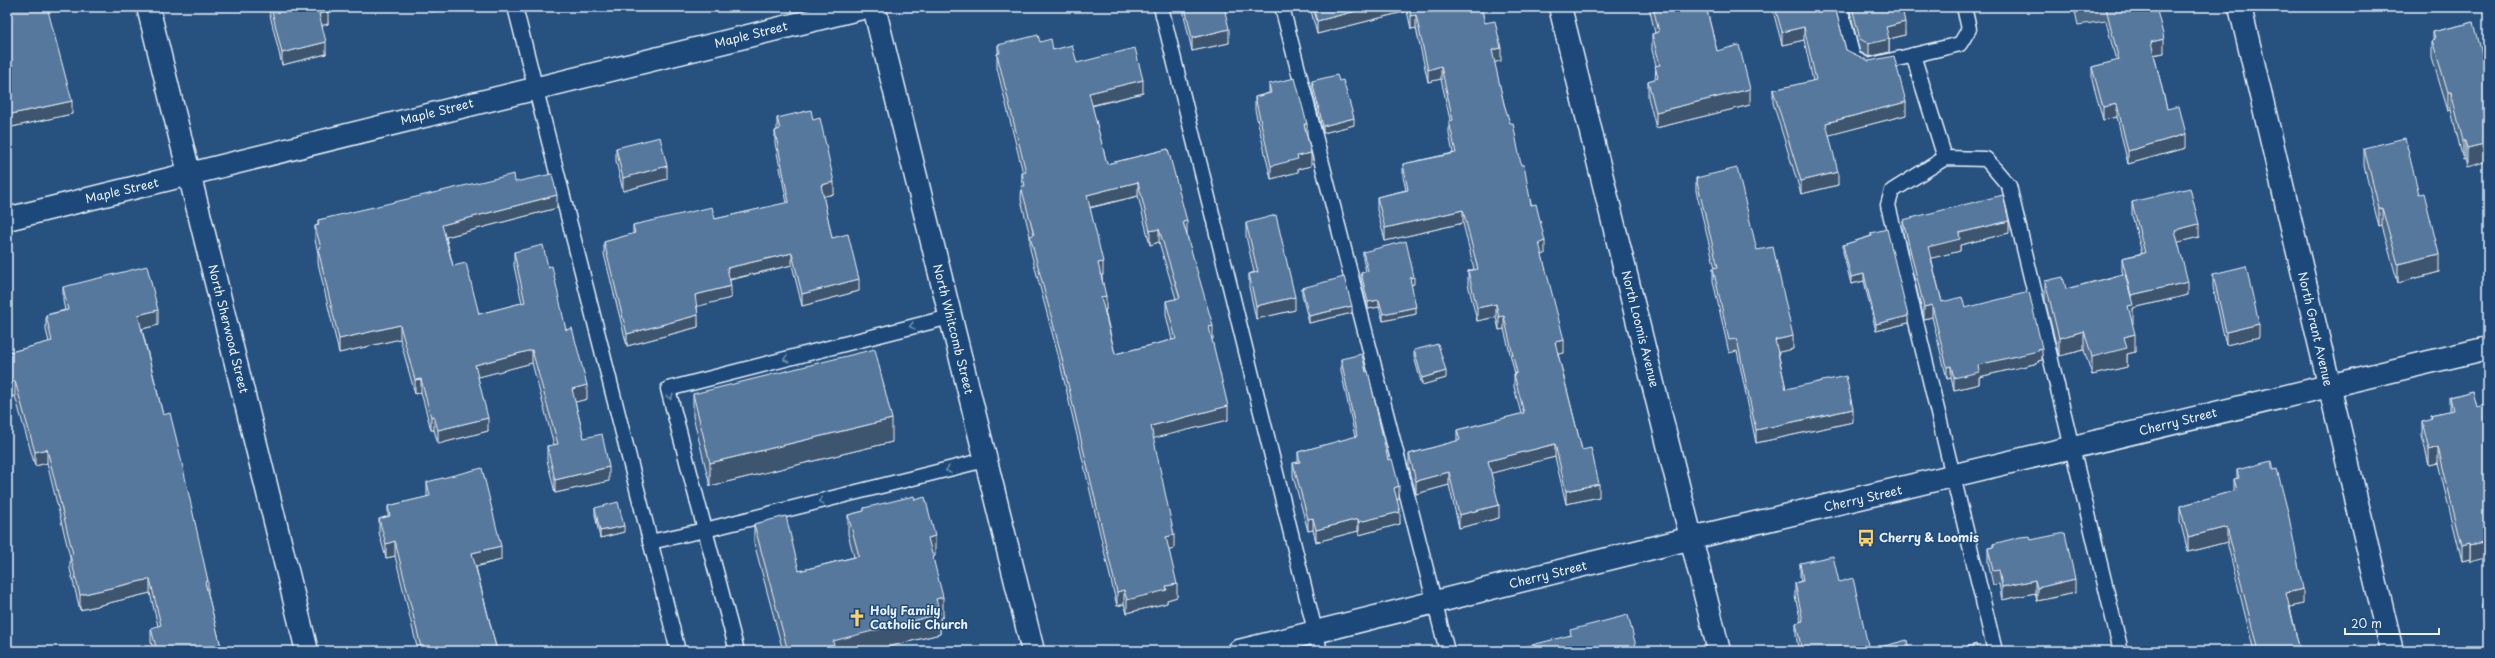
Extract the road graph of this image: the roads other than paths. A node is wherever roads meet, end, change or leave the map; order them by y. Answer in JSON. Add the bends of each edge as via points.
{"nodes":[{"id":1,"x":148,"y":7,"type":"edge"},
{"id":2,"x":515,"y":7,"type":"edge"},
{"id":3,"x":866,"y":7,"type":"edge"},
{"id":4,"x":874,"y":7,"type":"edge"},
{"id":5,"x":1161,"y":7,"type":"edge"},
{"id":6,"x":1282,"y":7,"type":"edge"},
{"id":7,"x":1560,"y":7,"type":"edge"},
{"id":8,"x":1840,"y":7,"type":"edge"},
{"id":9,"x":1964,"y":7,"type":"edge"},
{"id":10,"x":2240,"y":7,"type":"edge"},
{"id":11,"x":1913,"y":55,"type":"junction"},
{"id":12,"x":535,"y":88,"type":"junction"},
{"id":13,"x":1945,"y":158,"type":"junction"},
{"id":14,"x":190,"y":175,"type":"junction"},
{"id":15,"x":7,"y":219,"type":"edge"},
{"id":16,"x":950,"y":316,"type":"junction"},
{"id":17,"x":2488,"y":348,"type":"edge"},
{"id":18,"x":2328,"y":386,"type":"junction"},
{"id":19,"x":2071,"y":449,"type":"junction"},
{"id":20,"x":985,"y":460,"type":"junction"},
{"id":21,"x":1952,"y":478,"type":"junction"},
{"id":22,"x":705,"y":530,"type":"junction"},
{"id":23,"x":1692,"y":538,"type":"junction"},
{"id":24,"x":650,"y":542,"type":"junction"},
{"id":25,"x":1434,"y":604,"type":"junction"},
{"id":26,"x":1318,"y":642,"type":"edge"},
{"id":27,"x":307,"y":651,"type":"edge"},
{"id":28,"x":678,"y":651,"type":"edge"},
{"id":29,"x":737,"y":651,"type":"edge"},
{"id":30,"x":1033,"y":651,"type":"edge"},
{"id":31,"x":1239,"y":651,"type":"edge"},
{"id":32,"x":1447,"y":651,"type":"edge"},
{"id":33,"x":1719,"y":651,"type":"edge"},
{"id":34,"x":1995,"y":651,"type":"edge"},
{"id":35,"x":2121,"y":651,"type":"edge"},
{"id":36,"x":2392,"y":651,"type":"edge"}],
"edges":[{"from":1,"to":14,"type":"street","name":"North Sherwood Street"},
{"from":2,"to":12,"type":"lane"},
{"from":3,"to":12,"type":"street","name":"Maple Street"},
{"from":4,"to":16,"type":"street","name":"North Whitcomb Street"},
{"from":5,"to":26,"type":"lane"},
{"from":6,"to":25,"type":"lane"},
{"from":7,"to":23,"type":"street","name":"North Loomis Avenue"},
{"from":8,"to":11,"type":"lane","via":[[1852,58],[1868,66]]},
{"from":9,"to":11,"type":"lane","via":[[1969,29],[1960,44]]},
{"from":10,"to":18,"type":"street","name":"North Grant Avenue"},
{"from":11,"to":13,"type":"lane"},
{"from":12,"to":14,"type":"street","name":"Maple Street"},
{"from":12,"to":24,"type":"lane"},
{"from":13,"to":19,"type":"lane","via":[[1986,159],[2009,186]]},
{"from":13,"to":21,"type":"lane","via":[[1892,190],[1888,206]]},
{"from":14,"to":15,"type":"street","name":"Maple Street"},
{"from":14,"to":27,"type":"street","name":"North Sherwood Street"},
{"from":16,"to":20,"type":"street","name":"North Whitcomb Street"},
{"from":16,"to":22,"type":"lane","one_way":true,"via":[[668,389]]},
{"from":17,"to":18,"type":"street","name":"Cherry Street"},
{"from":18,"to":19,"type":"street","name":"Cherry Street"},
{"from":18,"to":36,"type":"street","name":"North Grant Avenue"},
{"from":19,"to":21,"type":"street","name":"Cherry Street"},
{"from":19,"to":35,"type":"lane"},
{"from":20,"to":22,"type":"lane","one_way":true},
{"from":20,"to":30,"type":"street","name":"North Whitcomb Street"},
{"from":21,"to":23,"type":"street","name":"Cherry Street"},
{"from":21,"to":34,"type":"lane"},
{"from":22,"to":24,"type":"lane"},
{"from":22,"to":29,"type":"lane"},
{"from":23,"to":25,"type":"street","name":"Cherry Street"},
{"from":23,"to":33,"type":"street","name":"North Loomis Avenue"},
{"from":24,"to":28,"type":"lane"},
{"from":25,"to":26,"type":"street","name":"Cherry Street"},
{"from":25,"to":32,"type":"lane"},
{"from":26,"to":31,"type":"street","name":"Cherry Street"}]}
